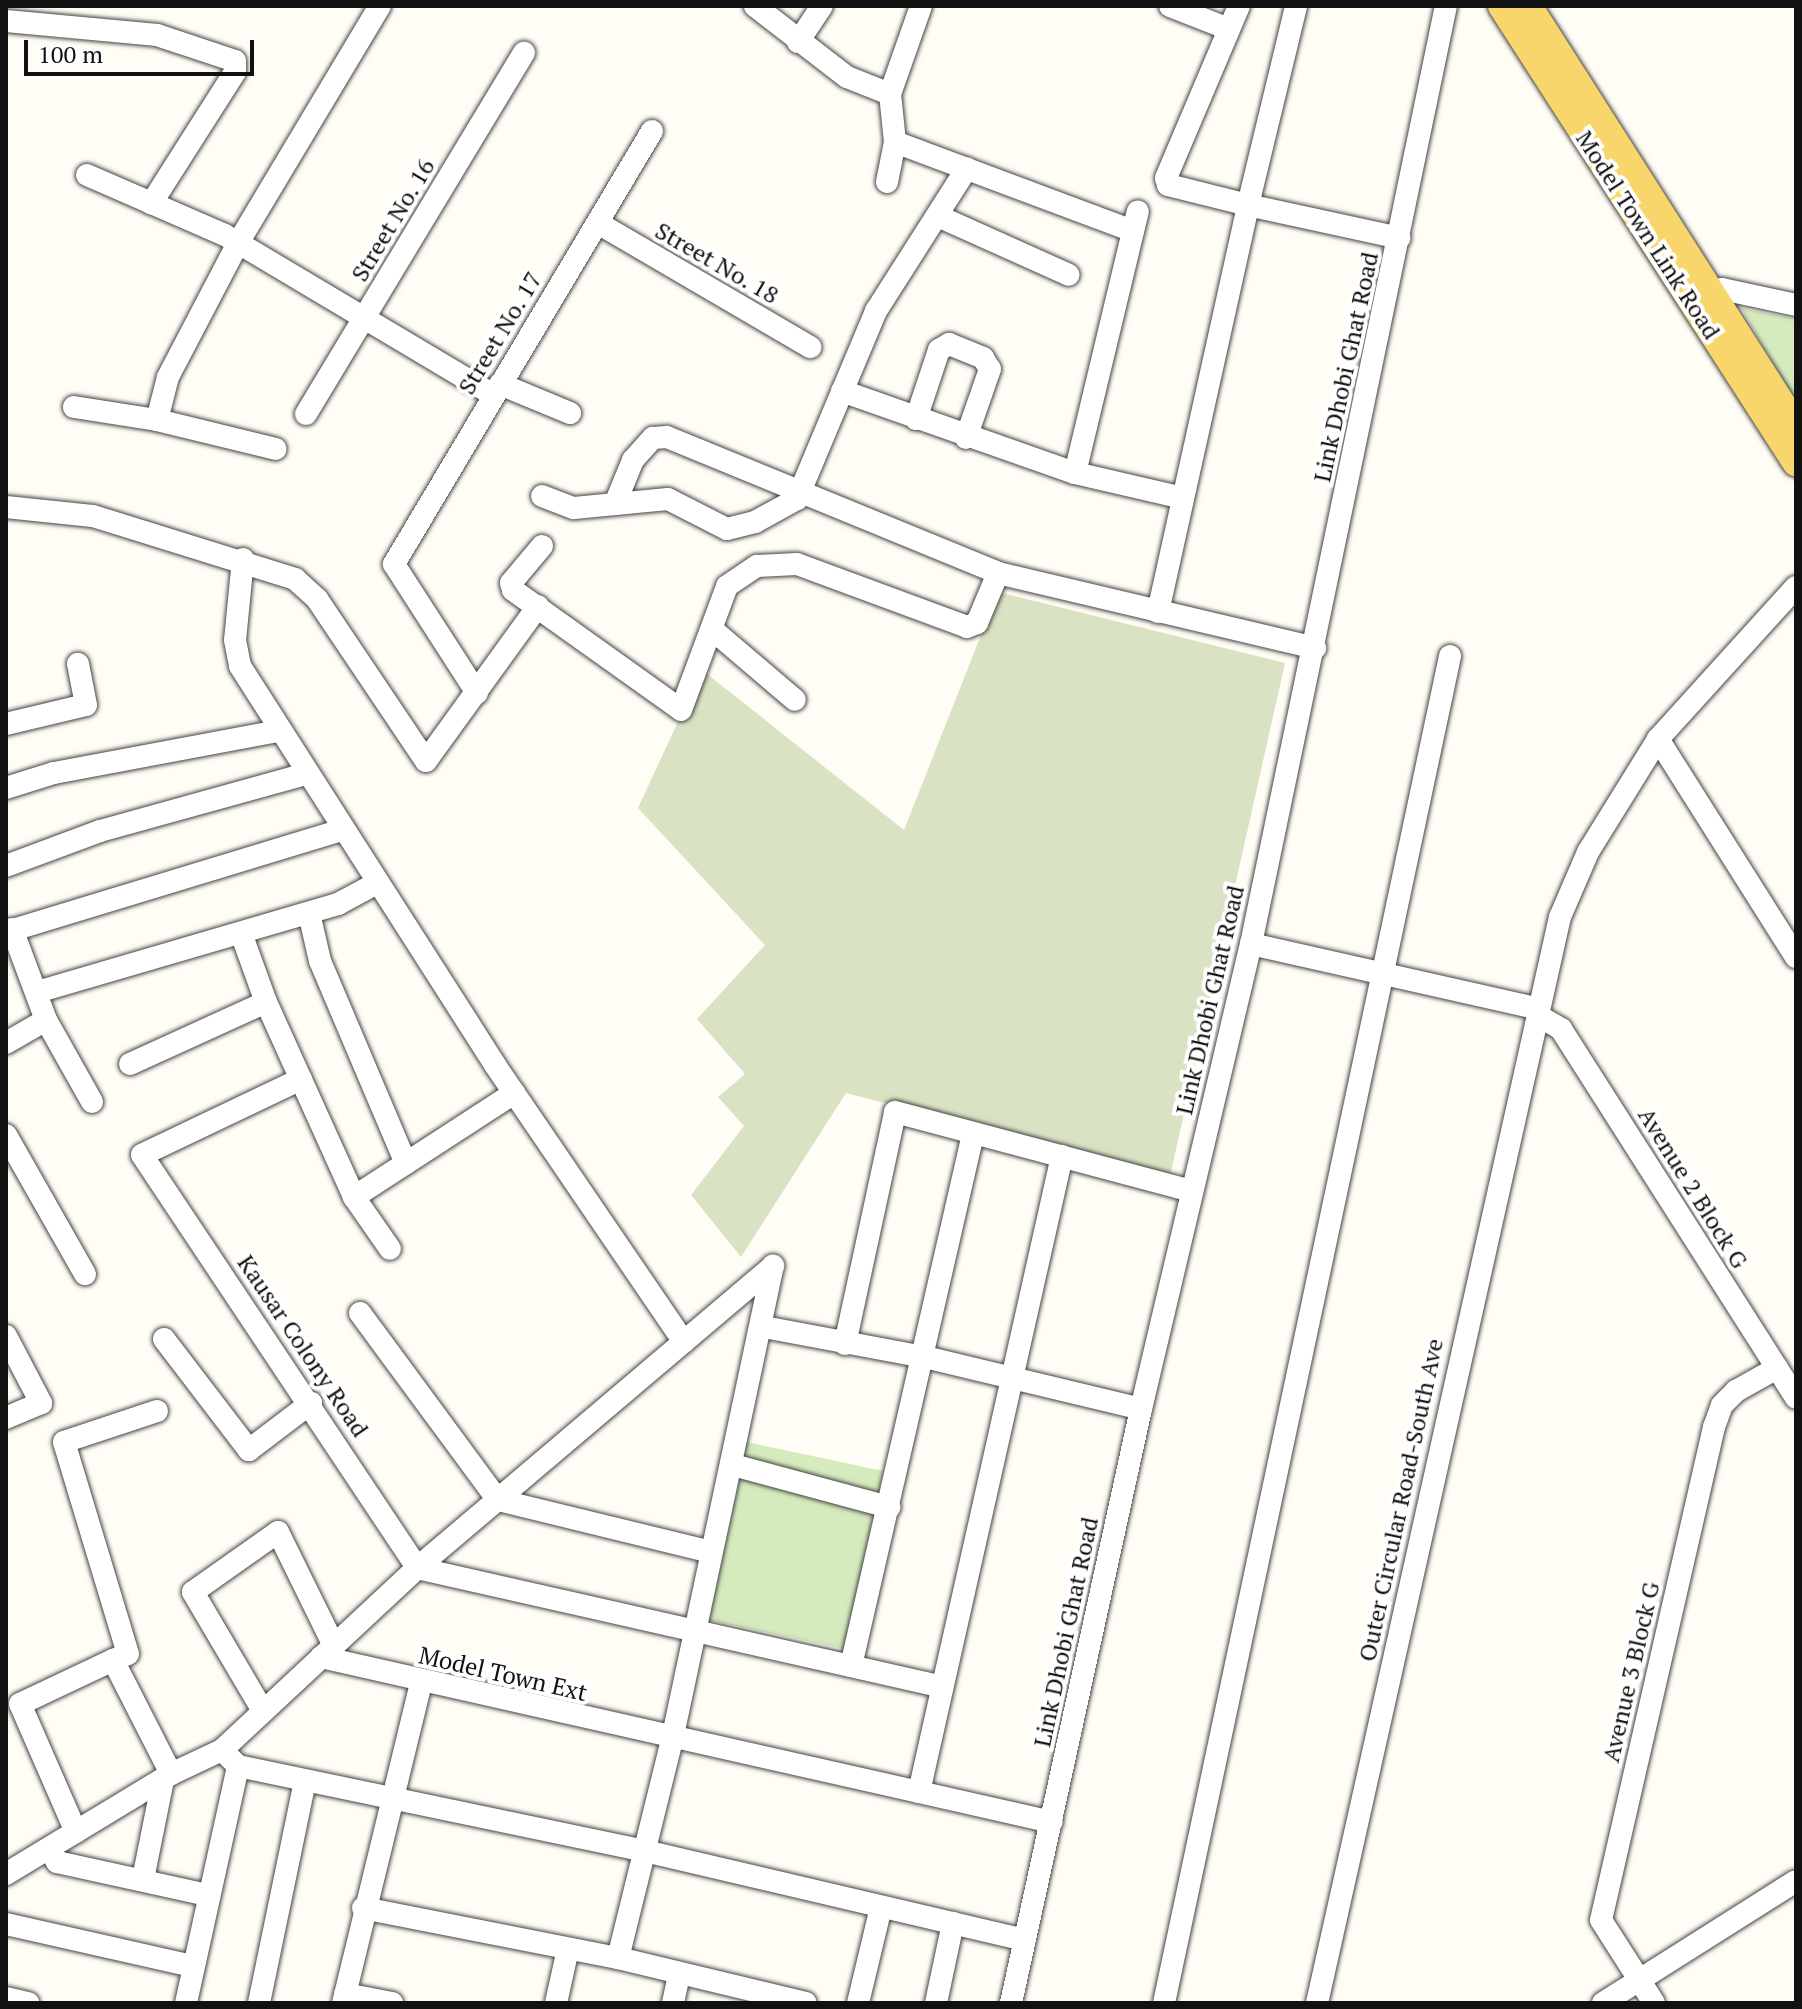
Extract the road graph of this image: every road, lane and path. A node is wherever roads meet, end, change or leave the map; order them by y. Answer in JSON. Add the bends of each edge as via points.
{"nodes":[{"id":1,"x":365,"y":6,"type":"edge"},
{"id":2,"x":380,"y":6,"type":"edge"},
{"id":3,"x":755,"y":6,"type":"edge"},
{"id":4,"x":822,"y":6,"type":"edge"},
{"id":5,"x":921,"y":6,"type":"edge"},
{"id":6,"x":1170,"y":6,"type":"edge"},
{"id":7,"x":1239,"y":6,"type":"edge"},
{"id":8,"x":1296,"y":6,"type":"edge"},
{"id":9,"x":1446,"y":6,"type":"edge"},
{"id":10,"x":1502,"y":6,"type":"edge"},
{"id":11,"x":1528,"y":6,"type":"edge"},
{"id":12,"x":6,"y":21,"type":"edge"},
{"id":13,"x":1229,"y":29,"type":"junction"},
{"id":14,"x":798,"y":42,"type":"junction"},
{"id":15,"x":524,"y":53,"type":"dead end"},
{"id":16,"x":890,"y":94,"type":"junction"},
{"id":17,"x":652,"y":131,"type":"dead end"},
{"id":18,"x":895,"y":142,"type":"junction"},
{"id":19,"x":967,"y":168,"type":"junction"},
{"id":20,"x":87,"y":175,"type":"dead end"},
{"id":21,"x":887,"y":182,"type":"dead end"},
{"id":22,"x":151,"y":204,"type":"junction"},
{"id":23,"x":1248,"y":205,"type":"junction"},
{"id":24,"x":940,"y":217,"type":"junction"},
{"id":25,"x":598,"y":223,"type":"junction"},
{"id":26,"x":1399,"y":238,"type":"junction"},
{"id":27,"x":232,"y":239,"type":"junction"},
{"id":28,"x":1069,"y":275,"type":"dead end"},
{"id":29,"x":1711,"y":296,"type":"junction"},
{"id":30,"x":1796,"y":305,"type":"edge"},
{"id":31,"x":364,"y":319,"type":"junction"},
{"id":32,"x":810,"y":347,"type":"dead end"},
{"id":33,"x":496,"y":389,"type":"junction"},
{"id":34,"x":842,"y":391,"type":"junction"},
{"id":35,"x":74,"y":407,"type":"dead end"},
{"id":36,"x":570,"y":413,"type":"dead end"},
{"id":37,"x":306,"y":414,"type":"dead end"},
{"id":38,"x":916,"y":419,"type":"junction"},
{"id":39,"x":157,"y":420,"type":"junction"},
{"id":40,"x":1796,"y":426,"type":"edge"},
{"id":41,"x":966,"y":438,"type":"junction"},
{"id":42,"x":276,"y":449,"type":"dead end"},
{"id":43,"x":1796,"y":462,"type":"edge"},
{"id":44,"x":1075,"y":473,"type":"junction"},
{"id":45,"x":801,"y":491,"type":"junction"},
{"id":46,"x":542,"y":496,"type":"dead end"},
{"id":47,"x":1183,"y":498,"type":"junction"},
{"id":48,"x":615,"y":504,"type":"junction"},
{"id":49,"x":6,"y":507,"type":"edge"},
{"id":50,"x":542,"y":546,"type":"dead end"},
{"id":51,"x":243,"y":559,"type":"junction"},
{"id":52,"x":998,"y":573,"type":"junction"},
{"id":53,"x":1794,"y":590,"type":"edge"},
{"id":54,"x":538,"y":606,"type":"junction"},
{"id":55,"x":1158,"y":612,"type":"junction"},
{"id":56,"x":714,"y":631,"type":"junction"},
{"id":57,"x":1315,"y":648,"type":"junction"},
{"id":58,"x":1450,"y":656,"type":"dead end"},
{"id":59,"x":78,"y":664,"type":"dead end"},
{"id":60,"x":477,"y":693,"type":"junction"},
{"id":61,"x":795,"y":700,"type":"dead end"},
{"id":62,"x":6,"y":724,"type":"edge"},
{"id":63,"x":278,"y":731,"type":"junction"},
{"id":64,"x":1658,"y":739,"type":"junction"},
{"id":65,"x":306,"y":774,"type":"junction"},
{"id":66,"x":6,"y":788,"type":"edge"},
{"id":67,"x":342,"y":830,"type":"junction"},
{"id":68,"x":6,"y":866,"type":"edge"},
{"id":69,"x":377,"y":883,"type":"junction"},
{"id":70,"x":309,"y":913,"type":"junction"},
{"id":71,"x":9,"y":930,"type":"edge"},
{"id":72,"x":241,"y":933,"type":"junction"},
{"id":73,"x":1251,"y":944,"type":"junction"},
{"id":74,"x":1796,"y":957,"type":"edge"},
{"id":75,"x":1382,"y":975,"type":"junction"},
{"id":76,"x":37,"y":992,"type":"junction"},
{"id":77,"x":266,"y":1002,"type":"junction"},
{"id":78,"x":1538,"y":1012,"type":"junction"},
{"id":79,"x":46,"y":1020,"type":"junction"},
{"id":80,"x":6,"y":1043,"type":"edge"},
{"id":81,"x":130,"y":1064,"type":"dead end"},
{"id":82,"x":301,"y":1079,"type":"junction"},
{"id":83,"x":514,"y":1093,"type":"junction"},
{"id":84,"x":92,"y":1102,"type":"dead end"},
{"id":85,"x":973,"y":1134,"type":"junction"},
{"id":86,"x":6,"y":1135,"type":"edge"},
{"id":87,"x":1062,"y":1156,"type":"junction"},
{"id":88,"x":406,"y":1164,"type":"junction"},
{"id":89,"x":14,"y":1174,"type":"edge"},
{"id":90,"x":1191,"y":1191,"type":"junction"},
{"id":91,"x":354,"y":1197,"type":"junction"},
{"id":92,"x":390,"y":1249,"type":"dead end"},
{"id":93,"x":85,"y":1274,"type":"dead end"},
{"id":94,"x":360,"y":1313,"type":"dead end"},
{"id":95,"x":764,"y":1327,"type":"junction"},
{"id":96,"x":6,"y":1336,"type":"edge"},
{"id":97,"x":164,"y":1339,"type":"dead end"},
{"id":98,"x":684,"y":1342,"type":"junction"},
{"id":99,"x":845,"y":1344,"type":"junction"},
{"id":100,"x":925,"y":1357,"type":"junction"},
{"id":101,"x":1777,"y":1368,"type":"junction"},
{"id":102,"x":1009,"y":1379,"type":"junction"},
{"id":103,"x":1796,"y":1398,"type":"edge"},
{"id":104,"x":311,"y":1403,"type":"junction"},
{"id":105,"x":1141,"y":1409,"type":"junction"},
{"id":106,"x":157,"y":1411,"type":"dead end"},
{"id":107,"x":6,"y":1418,"type":"edge"},
{"id":108,"x":733,"y":1465,"type":"junction"},
{"id":109,"x":498,"y":1500,"type":"junction"},
{"id":110,"x":889,"y":1507,"type":"junction"},
{"id":111,"x":711,"y":1552,"type":"junction"},
{"id":112,"x":417,"y":1568,"type":"junction"},
{"id":113,"x":695,"y":1632,"type":"junction"},
{"id":114,"x":327,"y":1650,"type":"junction"},
{"id":115,"x":113,"y":1660,"type":"junction"},
{"id":116,"x":851,"y":1666,"type":"junction"},
{"id":117,"x":421,"y":1683,"type":"junction"},
{"id":118,"x":939,"y":1686,"type":"junction"},
{"id":119,"x":263,"y":1711,"type":"junction"},
{"id":120,"x":672,"y":1740,"type":"junction"},
{"id":121,"x":230,"y":1758,"type":"junction"},
{"id":122,"x":167,"y":1777,"type":"junction"},
{"id":123,"x":305,"y":1781,"type":"junction"},
{"id":124,"x":919,"y":1792,"type":"junction"},
{"id":125,"x":391,"y":1796,"type":"junction"},
{"id":126,"x":1052,"y":1822,"type":"junction"},
{"id":127,"x":76,"y":1832,"type":"junction"},
{"id":128,"x":50,"y":1850,"type":"junction"},
{"id":129,"x":645,"y":1851,"type":"junction"},
{"id":130,"x":6,"y":1874,"type":"edge"},
{"id":131,"x":143,"y":1879,"type":"junction"},
{"id":132,"x":1796,"y":1881,"type":"edge"},
{"id":133,"x":207,"y":1895,"type":"junction"},
{"id":134,"x":881,"y":1907,"type":"junction"},
{"id":135,"x":363,"y":1908,"type":"junction"},
{"id":136,"x":953,"y":1923,"type":"junction"},
{"id":137,"x":6,"y":1924,"type":"edge"},
{"id":138,"x":1025,"y":1940,"type":"junction"},
{"id":139,"x":568,"y":1949,"type":"junction"},
{"id":140,"x":618,"y":1958,"type":"junction"},
{"id":141,"x":193,"y":1966,"type":"junction"},
{"id":142,"x":679,"y":1975,"type":"junction"},
{"id":143,"x":1640,"y":1979,"type":"junction"},
{"id":144,"x":6,"y":1998,"type":"edge"},
{"id":145,"x":344,"y":1998,"type":"edge"},
{"id":146,"x":26,"y":2003,"type":"edge"},
{"id":147,"x":186,"y":2003,"type":"edge"},
{"id":148,"x":259,"y":2003,"type":"edge"},
{"id":149,"x":392,"y":2003,"type":"edge"},
{"id":150,"x":556,"y":2003,"type":"edge"},
{"id":151,"x":673,"y":2003,"type":"edge"},
{"id":152,"x":806,"y":2003,"type":"edge"},
{"id":153,"x":858,"y":2003,"type":"edge"},
{"id":154,"x":936,"y":2003,"type":"edge"},
{"id":155,"x":1011,"y":2003,"type":"edge"},
{"id":156,"x":1164,"y":2003,"type":"edge"},
{"id":157,"x":1317,"y":2003,"type":"edge"},
{"id":158,"x":1603,"y":2003,"type":"edge"},
{"id":159,"x":1654,"y":2003,"type":"edge"}],
"edges":[{"from":1,"to":27,"type":"street"},
{"from":2,"to":27,"type":"street"},
{"from":3,"to":14,"type":"street"},
{"from":4,"to":14,"type":"street"},
{"from":5,"to":16,"type":"street"},
{"from":6,"to":13,"type":"street"},
{"from":7,"to":13,"type":"street"},
{"from":8,"to":23,"type":"street"},
{"from":9,"to":26,"type":"street","name":"Link Dhobi Ghat Road"},
{"from":10,"to":43,"type":"main road","name":"Model Town Link Road"},
{"from":11,"to":29,"type":"main road","name":"Model Town Link Road"},
{"from":12,"to":22,"type":"street","via":[[157,35],[235,61],[235,72]]},
{"from":13,"to":23,"type":"street","via":[[1166,178],[1168,185]]},
{"from":14,"to":16,"type":"street","via":[[847,77]]},
{"from":15,"to":31,"type":"street","name":"Street No. 16"},
{"from":16,"to":18,"type":"street"},
{"from":17,"to":25,"type":"street","name":"Street No. 17"},
{"from":18,"to":19,"type":"street"},
{"from":18,"to":21,"type":"street"},
{"from":19,"to":24,"type":"street"},
{"from":19,"to":44,"type":"street","via":[[1136,221]]},
{"from":20,"to":22,"type":"street"},
{"from":22,"to":27,"type":"street"},
{"from":23,"to":26,"type":"street"},
{"from":23,"to":47,"type":"street"},
{"from":24,"to":28,"type":"street"},
{"from":24,"to":34,"type":"street","via":[[876,311]]},
{"from":25,"to":32,"type":"street","name":"Street No. 18"},
{"from":25,"to":33,"type":"street","name":"Street No. 17"},
{"from":26,"to":57,"type":"street","name":"Link Dhobi Ghat Road"},
{"from":27,"to":31,"type":"street"},
{"from":27,"to":39,"type":"street","via":[[168,377]]},
{"from":29,"to":30,"type":"street","via":[[1722,289]]},
{"from":29,"to":40,"type":"main road","name":"Model Town Link Road"},
{"from":31,"to":33,"type":"street"},
{"from":31,"to":37,"type":"street","name":"Street No. 16"},
{"from":33,"to":36,"type":"street"},
{"from":33,"to":60,"type":"street","name":"Street No. 17","via":[[394,564]]},
{"from":34,"to":38,"type":"street"},
{"from":34,"to":45,"type":"street"},
{"from":35,"to":39,"type":"street"},
{"from":38,"to":41,"type":"street"},
{"from":38,"to":41,"type":"street","via":[[939,350],[949,344],[983,358],[990,369]]},
{"from":39,"to":42,"type":"street"},
{"from":41,"to":44,"type":"street"},
{"from":44,"to":47,"type":"street"},
{"from":45,"to":48,"type":"street","via":[[797,499],[755,522],[727,529],[668,499]]},
{"from":45,"to":48,"type":"street","via":[[667,437],[653,438],[633,460]]},
{"from":45,"to":52,"type":"street"},
{"from":46,"to":48,"type":"street","via":[[574,508]]},
{"from":47,"to":55,"type":"street"},
{"from":49,"to":51,"type":"street","via":[[93,516]]},
{"from":50,"to":54,"type":"street","via":[[511,587]]},
{"from":51,"to":60,"type":"street","via":[[308,587],[426,761]]},
{"from":51,"to":63,"type":"street","via":[[235,640],[240,666]]},
{"from":52,"to":55,"type":"street"},
{"from":52,"to":56,"type":"street","via":[[977,623],[967,627],[797,564],[773,562],[730,580]]},
{"from":53,"to":64,"type":"street","name":"Outer Circular Road-South Ave"},
{"from":54,"to":56,"type":"street","via":[[681,710]]},
{"from":54,"to":60,"type":"street"},
{"from":55,"to":57,"type":"street"},
{"from":56,"to":61,"type":"street"},
{"from":57,"to":73,"type":"street","name":"Link Dhobi Ghat Road"},
{"from":58,"to":75,"type":"street"},
{"from":59,"to":62,"type":"street","via":[[86,705]]},
{"from":63,"to":65,"type":"street"},
{"from":63,"to":66,"type":"street","via":[[54,773]]},
{"from":64,"to":74,"type":"street"},
{"from":64,"to":78,"type":"street","name":"Outer Circular Road-South Ave","via":[[1573,880]]},
{"from":65,"to":67,"type":"street"},
{"from":65,"to":68,"type":"street","via":[[100,831]]},
{"from":67,"to":69,"type":"street"},
{"from":67,"to":71,"type":"street"},
{"from":69,"to":70,"type":"street"},
{"from":69,"to":83,"type":"street"},
{"from":70,"to":72,"type":"street"},
{"from":70,"to":88,"type":"street","via":[[320,961]]},
{"from":71,"to":76,"type":"street"},
{"from":72,"to":76,"type":"street"},
{"from":72,"to":77,"type":"street"},
{"from":73,"to":75,"type":"street"},
{"from":73,"to":90,"type":"street","name":"Link Dhobi Ghat Road"},
{"from":75,"to":78,"type":"street"},
{"from":75,"to":156,"type":"street"},
{"from":76,"to":79,"type":"street"},
{"from":77,"to":81,"type":"street"},
{"from":77,"to":82,"type":"street"},
{"from":78,"to":101,"type":"street","name":"Avenue 2 Block G","via":[[1564,1033]]},
{"from":78,"to":157,"type":"street","name":"Outer Circular Road-South Ave"},
{"from":79,"to":80,"type":"street"},
{"from":79,"to":84,"type":"street"},
{"from":82,"to":91,"type":"street"},
{"from":82,"to":104,"type":"street","name":"Kausar Colony Road","via":[[142,1155]]},
{"from":83,"to":88,"type":"street"},
{"from":83,"to":98,"type":"street"},
{"from":85,"to":87,"type":"street"},
{"from":85,"to":99,"type":"street","via":[[895,1112]]},
{"from":85,"to":100,"type":"street"},
{"from":86,"to":89,"type":"street"},
{"from":87,"to":90,"type":"street"},
{"from":87,"to":102,"type":"street"},
{"from":88,"to":91,"type":"street"},
{"from":89,"to":93,"type":"street"},
{"from":90,"to":105,"type":"street","name":"Link Dhobi Ghat Road"},
{"from":91,"to":92,"type":"street"},
{"from":94,"to":109,"type":"street"},
{"from":95,"to":98,"type":"street","via":[[773,1266]]},
{"from":95,"to":99,"type":"street"},
{"from":95,"to":108,"type":"street"},
{"from":96,"to":107,"type":"street","via":[[41,1403]]},
{"from":97,"to":104,"type":"street","via":[[249,1450]]},
{"from":98,"to":109,"type":"street"},
{"from":99,"to":100,"type":"street"},
{"from":100,"to":102,"type":"street"},
{"from":100,"to":110,"type":"street"},
{"from":101,"to":103,"type":"street","name":"Avenue 2 Block G"},
{"from":101,"to":143,"type":"street","name":"Avenue 3 Block G","via":[[1736,1391],[1722,1405],[1714,1427],[1601,1920]]},
{"from":102,"to":105,"type":"street"},
{"from":102,"to":118,"type":"street"},
{"from":104,"to":112,"type":"street","name":"Kausar Colony Road"},
{"from":105,"to":126,"type":"street","name":"Link Dhobi Ghat Road"},
{"from":106,"to":115,"type":"street","via":[[64,1442],[128,1654]]},
{"from":108,"to":110,"type":"street"},
{"from":108,"to":111,"type":"street"},
{"from":109,"to":111,"type":"street"},
{"from":109,"to":112,"type":"street"},
{"from":110,"to":116,"type":"street"},
{"from":111,"to":113,"type":"street"},
{"from":112,"to":113,"type":"street"},
{"from":112,"to":114,"type":"street"},
{"from":113,"to":116,"type":"street"},
{"from":113,"to":120,"type":"street"},
{"from":114,"to":117,"type":"street","name":"Model Town Ext"},
{"from":114,"to":119,"type":"street"},
{"from":114,"to":119,"type":"street","via":[[278,1532],[193,1592]]},
{"from":115,"to":122,"type":"street"},
{"from":115,"to":127,"type":"street","via":[[20,1704]]},
{"from":116,"to":118,"type":"street"},
{"from":117,"to":120,"type":"street","name":"Model Town Ext"},
{"from":117,"to":125,"type":"street"},
{"from":118,"to":124,"type":"street"},
{"from":119,"to":121,"type":"street"},
{"from":120,"to":124,"type":"street","name":"Model Town Ext"},
{"from":120,"to":129,"type":"street"},
{"from":121,"to":122,"type":"street"},
{"from":121,"to":123,"type":"street"},
{"from":121,"to":133,"type":"street"},
{"from":122,"to":127,"type":"street"},
{"from":122,"to":131,"type":"street"},
{"from":123,"to":125,"type":"street"},
{"from":123,"to":148,"type":"street"},
{"from":124,"to":126,"type":"street","name":"Model Town Ext"},
{"from":125,"to":129,"type":"street"},
{"from":125,"to":135,"type":"street"},
{"from":126,"to":138,"type":"street","name":"Link Dhobi Ghat Road"},
{"from":127,"to":128,"type":"street"},
{"from":128,"to":130,"type":"street"},
{"from":128,"to":131,"type":"street","via":[[57,1862]]},
{"from":129,"to":134,"type":"street"},
{"from":129,"to":140,"type":"street"},
{"from":131,"to":133,"type":"street"},
{"from":132,"to":143,"type":"street"},
{"from":133,"to":141,"type":"street"},
{"from":134,"to":136,"type":"street"},
{"from":134,"to":153,"type":"street"},
{"from":135,"to":139,"type":"street"},
{"from":135,"to":145,"type":"street"},
{"from":136,"to":138,"type":"street"},
{"from":136,"to":154,"type":"street"},
{"from":137,"to":141,"type":"street"},
{"from":138,"to":155,"type":"street","name":"Link Dhobi Ghat Road"},
{"from":139,"to":140,"type":"street"},
{"from":139,"to":150,"type":"street"},
{"from":140,"to":142,"type":"street"},
{"from":141,"to":147,"type":"street"},
{"from":142,"to":151,"type":"street"},
{"from":142,"to":152,"type":"street"},
{"from":143,"to":158,"type":"street"},
{"from":143,"to":159,"type":"street","name":"Avenue 3 Block G"},
{"from":144,"to":146,"type":"street"},
{"from":145,"to":149,"type":"street"}]}
